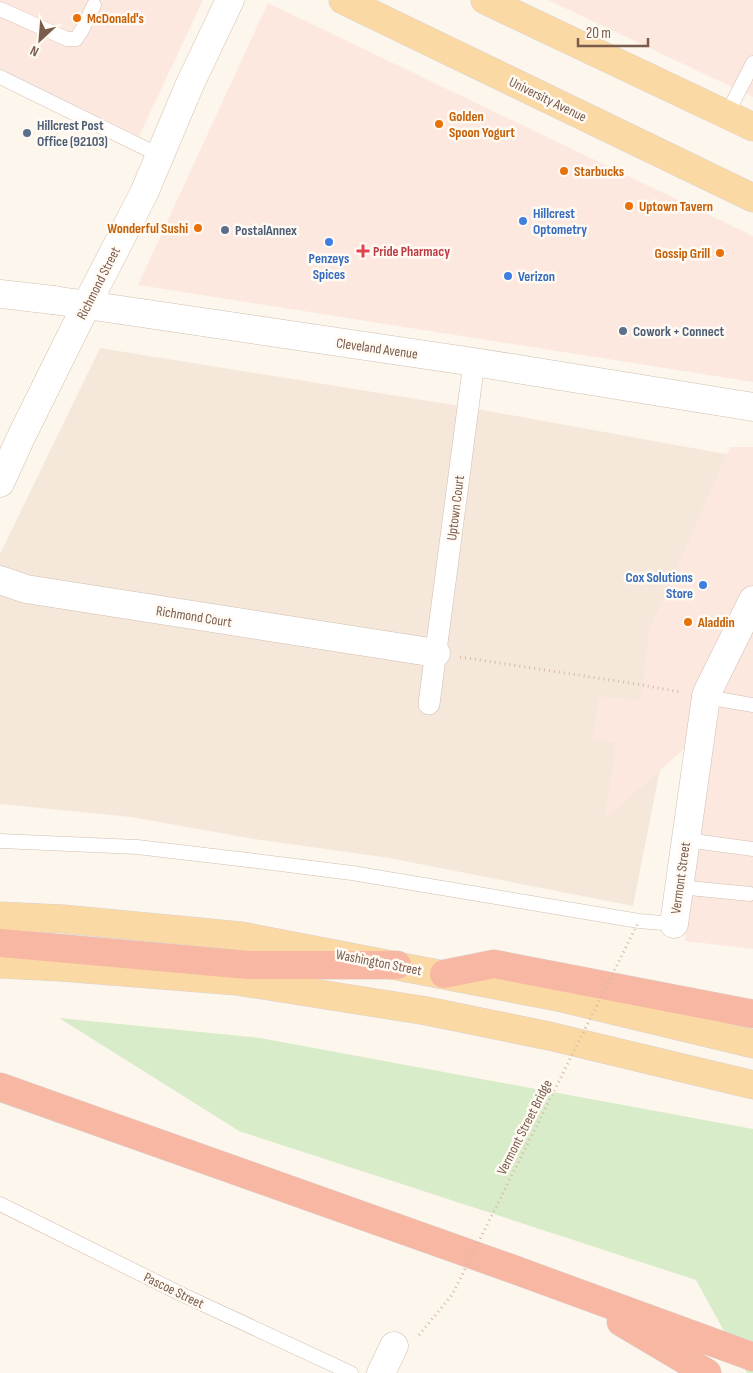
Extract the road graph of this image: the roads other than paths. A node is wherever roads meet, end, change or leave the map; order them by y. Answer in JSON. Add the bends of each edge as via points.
{"nodes":[{"id":1,"x":230,"y":0,"type":"edge"},
{"id":2,"x":343,"y":0,"type":"edge"},
{"id":3,"x":485,"y":0,"type":"edge"},
{"id":4,"x":94,"y":5,"type":"dead end"},
{"id":5,"x":0,"y":9,"type":"edge"},
{"id":6,"x":753,"y":63,"type":"edge"},
{"id":7,"x":0,"y":77,"type":"edge"},
{"id":8,"x":727,"y":114,"type":"junction"},
{"id":9,"x":753,"y":127,"type":"edge"},
{"id":10,"x":159,"y":155,"type":"junction"},
{"id":11,"x":753,"y":198,"type":"edge"},
{"id":12,"x":0,"y":294,"type":"edge"},
{"id":13,"x":86,"y":306,"type":"junction"},
{"id":14,"x":474,"y":362,"type":"junction"},
{"id":15,"x":753,"y":407,"type":"edge"},
{"id":16,"x":0,"y":483,"type":"edge"},
{"id":17,"x":0,"y":580,"type":"edge"},
{"id":18,"x":753,"y":600,"type":"edge"},
{"id":19,"x":436,"y":653,"type":"junction"},
{"id":20,"x":706,"y":697,"type":"junction"},
{"id":21,"x":429,"y":704,"type":"dead end"},
{"id":22,"x":753,"y":705,"type":"edge"},
{"id":23,"x":686,"y":840,"type":"junction"},
{"id":24,"x":0,"y":841,"type":"edge"},
{"id":25,"x":753,"y":849,"type":"edge"},
{"id":26,"x":679,"y":887,"type":"junction"},
{"id":27,"x":750,"y":894,"type":"dead end"},
{"id":28,"x":0,"y":916,"type":"edge"},
{"id":29,"x":674,"y":924,"type":"joint"},
{"id":30,"x":0,"y":944,"type":"edge"},
{"id":31,"x":0,"y":964,"type":"edge"},
{"id":32,"x":398,"y":965,"type":"junction"},
{"id":33,"x":444,"y":974,"type":"junction"},
{"id":34,"x":753,"y":1014,"type":"edge"},
{"id":35,"x":753,"y":1044,"type":"edge"},
{"id":36,"x":753,"y":1085,"type":"edge"},
{"id":37,"x":0,"y":1087,"type":"edge"},
{"id":38,"x":0,"y":1204,"type":"edge"},
{"id":39,"x":507,"y":1267,"type":"junction"},
{"id":40,"x":394,"y":1346,"type":"dead end"},
{"id":41,"x":753,"y":1357,"type":"edge"},
{"id":42,"x":351,"y":1373,"type":"edge"},
{"id":43,"x":381,"y":1373,"type":"edge"},
{"id":44,"x":707,"y":1373,"type":"edge"}],
"edges":[{"from":1,"to":10,"type":"street","name":"Richmond Street"},
{"from":2,"to":11,"type":"main road","name":"University Avenue"},
{"from":3,"to":8,"type":"main road"},
{"from":4,"to":5,"type":"lane","via":[[76,39],[67,39]]},
{"from":6,"to":8,"type":"lane"},
{"from":7,"to":10,"type":"lane"},
{"from":8,"to":9,"type":"main road"},
{"from":10,"to":13,"type":"street","name":"Richmond Street","via":[[144,193]]},
{"from":12,"to":13,"type":"street","name":"Cleveland Avenue"},
{"from":13,"to":14,"type":"street","name":"Cleveland Avenue"},
{"from":13,"to":16,"type":"street","name":"Richmond Street"},
{"from":14,"to":15,"type":"street","name":"Cleveland Avenue"},
{"from":14,"to":19,"type":"street","name":"Uptown Court"},
{"from":17,"to":19,"type":"street","name":"Richmond Court","via":[[26,589]]},
{"from":18,"to":20,"type":"street","name":"Vermont Street"},
{"from":19,"to":21,"type":"street","name":"Uptown Court"},
{"from":20,"to":22,"type":"lane"},
{"from":20,"to":23,"type":"street","name":"Vermont Street"},
{"from":23,"to":25,"type":"lane"},
{"from":23,"to":26,"type":"street","name":"Vermont Street"},
{"from":24,"to":29,"type":"lane","name":"Vermont Street","via":[[137,847],[352,873]]},
{"from":26,"to":27,"type":"lane"},
{"from":26,"to":29,"type":"street","name":"Vermont Street"},
{"from":28,"to":32,"type":"main road","name":"Washington Street","via":[[241,936]]},
{"from":30,"to":32,"type":"highway","via":[[248,965]]},
{"from":31,"to":36,"type":"main road","via":[[237,981],[427,1011],[549,1036]]},
{"from":32,"to":33,"type":"main road","name":"Washington Street"},
{"from":33,"to":34,"type":"highway","via":[[494,964]]},
{"from":33,"to":35,"type":"main road","name":"Washington Street","via":[[558,997]]},
{"from":37,"to":39,"type":"highway"},
{"from":38,"to":42,"type":"lane","name":"Pascoe Street","via":[[183,1295]]},
{"from":39,"to":41,"type":"highway"},
{"from":39,"to":44,"type":"highway","via":[[609,1316]]},
{"from":40,"to":43,"type":"street"}]}
